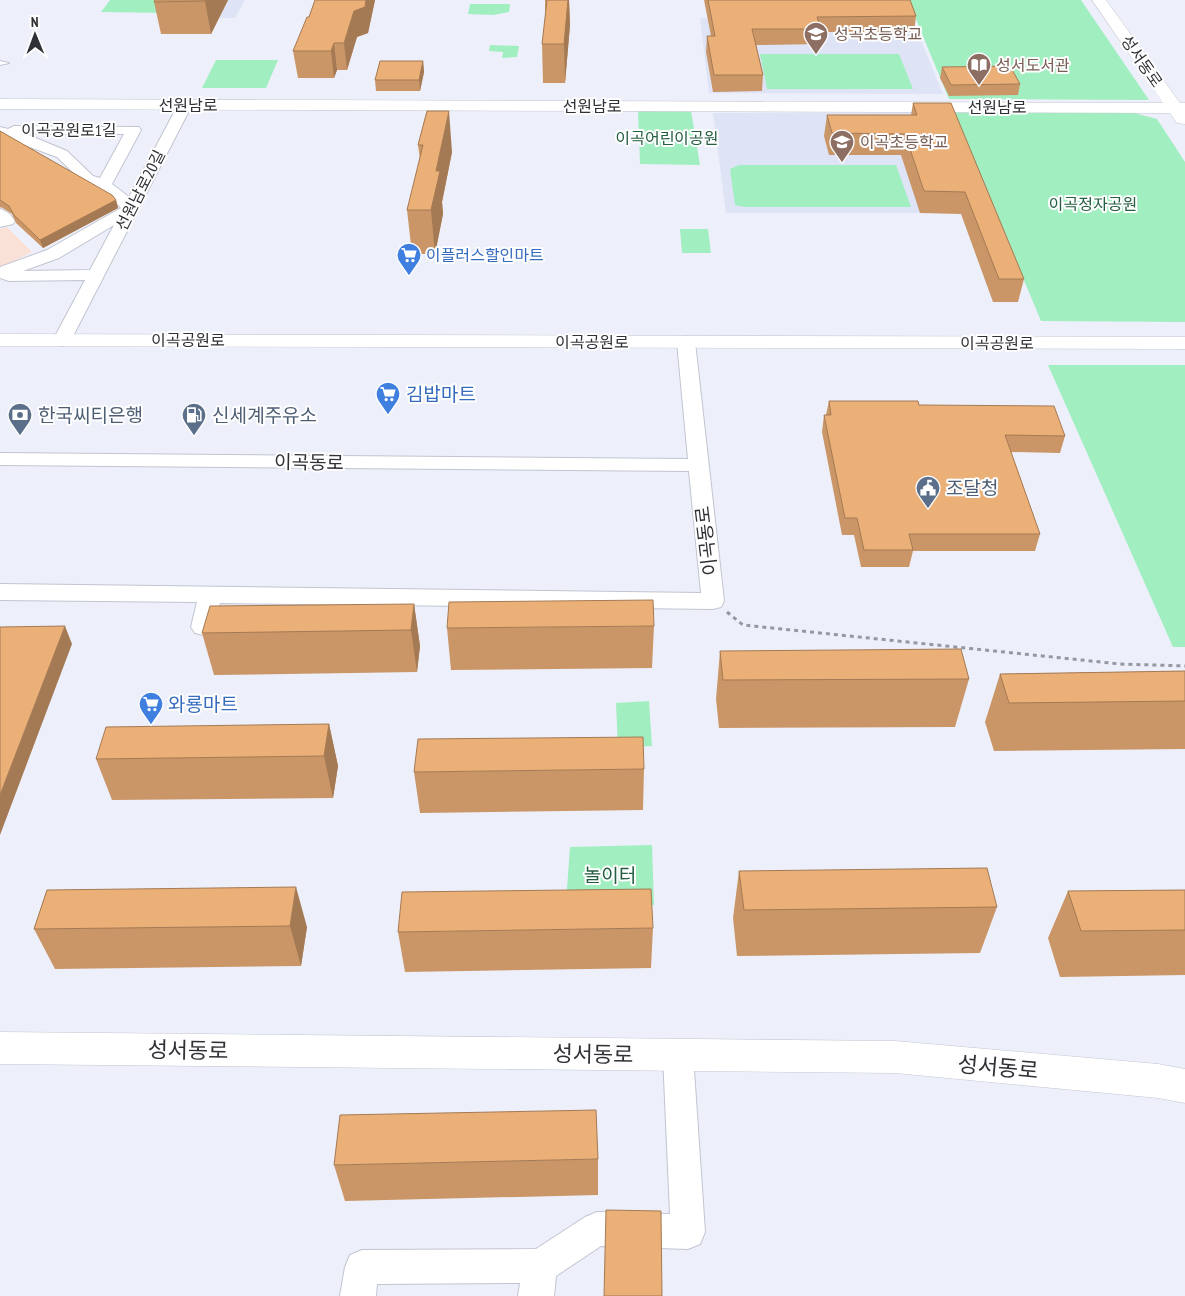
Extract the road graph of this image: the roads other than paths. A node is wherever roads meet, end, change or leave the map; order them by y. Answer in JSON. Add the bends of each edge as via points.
{"nodes":[{"id":1,"x":1099,"y":0,"type":"edge"},
{"id":2,"x":0,"y":104,"type":"edge"},
{"id":3,"x":184,"y":105,"type":"junction"},
{"id":4,"x":1180,"y":108,"type":"edge"},
{"id":5,"x":1185,"y":122,"type":"edge"},
{"id":6,"x":0,"y":131,"type":"edge"},
{"id":7,"x":104,"y":185,"type":"junction"},
{"id":8,"x":130,"y":210,"type":"junction"},
{"id":9,"x":0,"y":214,"type":"edge"},
{"id":10,"x":0,"y":222,"type":"edge"},
{"id":11,"x":0,"y":275,"type":"edge"},
{"id":12,"x":96,"y":275,"type":"junction"},
{"id":13,"x":0,"y":340,"type":"edge"},
{"id":14,"x":62,"y":340,"type":"junction"},
{"id":15,"x":686,"y":342,"type":"junction"},
{"id":16,"x":1185,"y":343,"type":"edge"},
{"id":17,"x":0,"y":459,"type":"edge"},
{"id":18,"x":698,"y":465,"type":"junction"},
{"id":19,"x":0,"y":592,"type":"edge"},
{"id":20,"x":210,"y":595,"type":"junction"},
{"id":21,"x":203,"y":627,"type":"edge"},
{"id":22,"x":0,"y":1048,"type":"edge"},
{"id":23,"x":678,"y":1055,"type":"junction"},
{"id":24,"x":1185,"y":1086,"type":"edge"},
{"id":25,"x":538,"y":1281,"type":"edge"},
{"id":26,"x":358,"y":1296,"type":"edge"}],
"edges":[{"from":1,"to":4,"type":"street","name":"성서동로"},
{"from":2,"to":3,"type":"street","name":"선원남로"},
{"from":3,"to":4,"type":"street","name":"선원남로"},
{"from":3,"to":8,"type":"street","name":"선원남로20길"},
{"from":4,"to":5,"type":"street","name":"성서동로"},
{"from":6,"to":7,"type":"street","name":"이곡공원로1길","via":[[62,154],[88,178]]},
{"from":6,"to":7,"type":"street","name":"이곡공원로1길","via":[[134,130]]},
{"from":7,"to":8,"type":"street","name":"이곡공원로1길"},
{"from":8,"to":11,"type":"street","via":[[53,254]]},
{"from":8,"to":12,"type":"street","name":"선원남로20길"},
{"from":9,"to":10,"type":"street","via":[[7,221]]},
{"from":11,"to":12,"type":"street"},
{"from":12,"to":14,"type":"street","name":"선원남로20길"},
{"from":13,"to":14,"type":"street","name":"이곡공원로"},
{"from":14,"to":15,"type":"street","name":"이곡공원로"},
{"from":15,"to":16,"type":"street","name":"이곡공원로"},
{"from":15,"to":18,"type":"street"},
{"from":17,"to":18,"type":"street","name":"이곡동로"},
{"from":18,"to":20,"type":"street","name":"이곡동로","via":[[713,601]]},
{"from":19,"to":20,"type":"street","name":"이곡동로"},
{"from":20,"to":21,"type":"street"},
{"from":22,"to":23,"type":"street","name":"성서동로"},
{"from":23,"to":24,"type":"street","name":"성서동로","via":[[895,1057]]},
{"from":23,"to":25,"type":"street","via":[[688,1232],[596,1229]]},
{"from":25,"to":26,"type":"street","via":[[362,1267]]}]}
